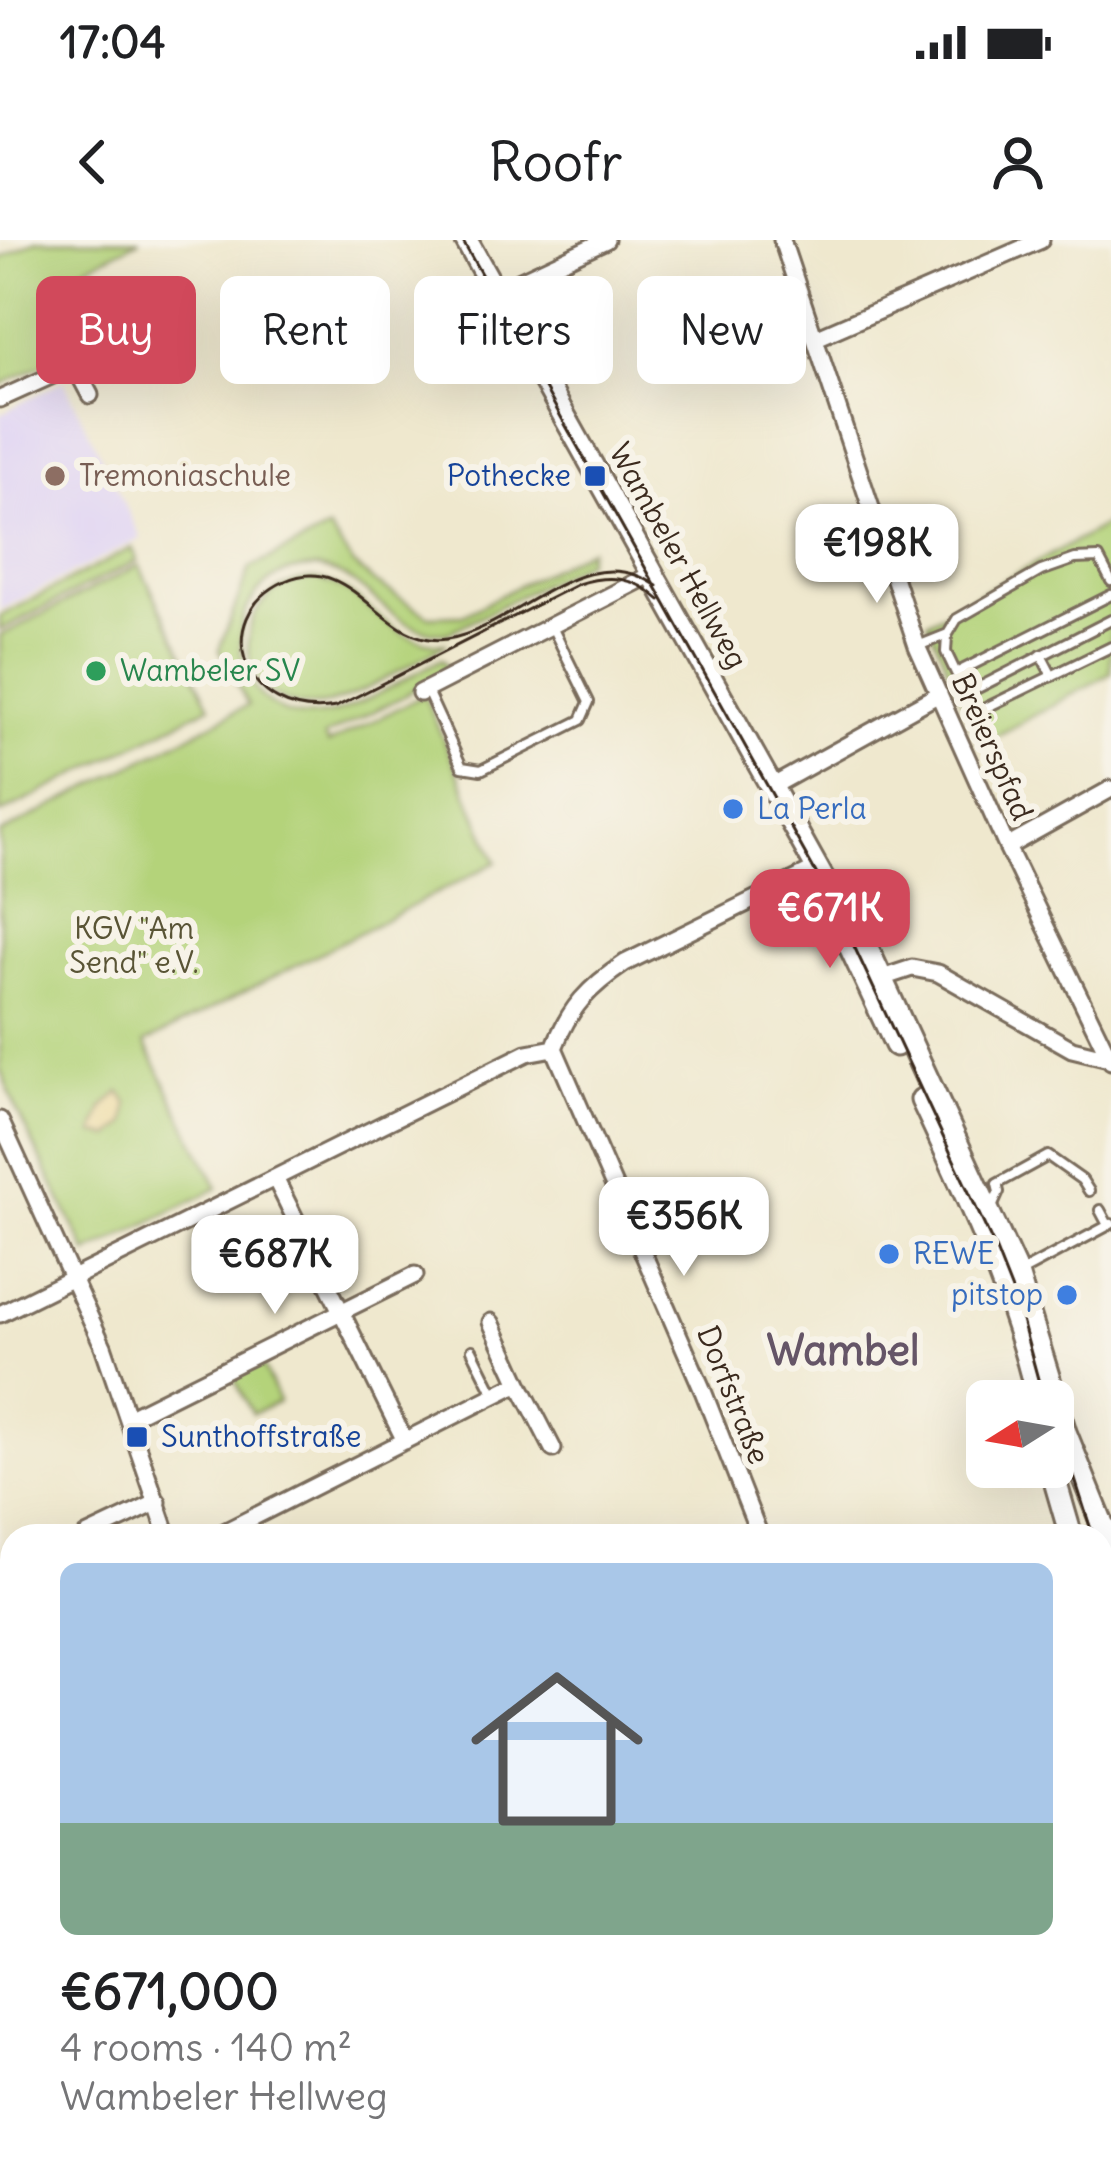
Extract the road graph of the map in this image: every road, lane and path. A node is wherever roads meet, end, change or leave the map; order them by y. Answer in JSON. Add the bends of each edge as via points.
{"nodes":[{"id":1,"x":466,"y":240,"type":"edge"},
{"id":2,"x":605,"y":240,"type":"edge"},
{"id":3,"x":782,"y":240,"type":"edge"},
{"id":4,"x":1041,"y":240,"type":"edge"},
{"id":5,"x":486,"y":276,"type":"edge"},
{"id":6,"x":529,"y":276,"type":"edge"},
{"id":7,"x":816,"y":338,"type":"junction"},
{"id":8,"x":36,"y":382,"type":"edge"},
{"id":9,"x":84,"y":384,"type":"edge"},
{"id":10,"x":547,"y":384,"type":"edge"},
{"id":11,"x":90,"y":395,"type":"dead end"},
{"id":12,"x":0,"y":399,"type":"edge"},
{"id":13,"x":1100,"y":558,"type":"junction"},
{"id":14,"x":1111,"y":559,"type":"edge"},
{"id":15,"x":653,"y":573,"type":"junction"},
{"id":16,"x":1111,"y":581,"type":"edge"},
{"id":17,"x":1111,"y":595,"type":"edge"},
{"id":18,"x":1111,"y":620,"type":"edge"},
{"id":19,"x":551,"y":625,"type":"junction"},
{"id":20,"x":947,"y":634,"type":"junction"},
{"id":21,"x":917,"y":646,"type":"junction"},
{"id":22,"x":1111,"y":647,"type":"edge"},
{"id":23,"x":1041,"y":655,"type":"junction"},
{"id":24,"x":956,"y":673,"type":"junction"},
{"id":25,"x":1052,"y":676,"type":"junction"},
{"id":26,"x":423,"y":691,"type":"joint"},
{"id":27,"x":939,"y":694,"type":"junction"},
{"id":28,"x":966,"y":694,"type":"junction"},
{"id":29,"x":773,"y":787,"type":"junction"},
{"id":30,"x":1111,"y":789,"type":"edge"},
{"id":31,"x":1007,"y":847,"type":"junction"},
{"id":32,"x":818,"y":868,"type":"junction"},
{"id":33,"x":836,"y":902,"type":"junction"},
{"id":34,"x":881,"y":978,"type":"junction"},
{"id":35,"x":554,"y":1048,"type":"junction"},
{"id":36,"x":1110,"y":1060,"type":"edge"},
{"id":37,"x":0,"y":1120,"type":"edge"},
{"id":38,"x":275,"y":1178,"type":"junction"},
{"id":39,"x":1089,"y":1191,"type":"dead end"},
{"id":40,"x":1100,"y":1210,"type":"dead end"},
{"id":41,"x":991,"y":1212,"type":"junction"},
{"id":42,"x":1109,"y":1224,"type":"edge"},
{"id":43,"x":1017,"y":1274,"type":"junction"},
{"id":44,"x":415,"y":1275,"type":"dead end"},
{"id":45,"x":73,"y":1277,"type":"junction"},
{"id":46,"x":344,"y":1312,"type":"junction"},
{"id":47,"x":0,"y":1314,"type":"edge"},
{"id":48,"x":491,"y":1322,"type":"dead end"},
{"id":49,"x":472,"y":1350,"type":"dead end"},
{"id":50,"x":1032,"y":1380,"type":"edge"},
{"id":51,"x":520,"y":1383,"type":"junction"},
{"id":52,"x":495,"y":1395,"type":"junction"},
{"id":53,"x":130,"y":1418,"type":"junction"},
{"id":54,"x":405,"y":1441,"type":"junction"},
{"id":55,"x":553,"y":1449,"type":"dead end"},
{"id":56,"x":1057,"y":1488,"type":"edge"},
{"id":57,"x":158,"y":1502,"type":"junction"},
{"id":58,"x":111,"y":1524,"type":"edge"},
{"id":59,"x":164,"y":1524,"type":"edge"},
{"id":60,"x":240,"y":1524,"type":"edge"},
{"id":61,"x":755,"y":1524,"type":"edge"},
{"id":62,"x":1068,"y":1524,"type":"edge"},
{"id":63,"x":1102,"y":1524,"type":"edge"}],
"edges":[{"from":1,"to":5,"type":"main road","name":"Wambeler Hellweg"},
{"from":2,"to":6,"type":"street"},
{"from":3,"to":7,"type":"street","name":"Breierspfad"},
{"from":4,"to":7,"type":"street"},
{"from":7,"to":21,"type":"street","name":"Breierspfad"},
{"from":8,"to":12,"type":"street"},
{"from":9,"to":11,"type":"street"},
{"from":10,"to":15,"type":"main road","name":"Wambeler Hellweg"},
{"from":13,"to":14,"type":"lane"},
{"from":13,"to":16,"type":"lane"},
{"from":13,"to":20,"type":"lane","via":[[1041,571],[957,619]]},
{"from":15,"to":19,"type":"street"},
{"from":15,"to":29,"type":"main road","name":"Wambeler Hellweg"},
{"from":17,"to":24,"type":"lane"},
{"from":18,"to":23,"type":"lane"},
{"from":19,"to":26,"type":"street"},
{"from":19,"to":26,"type":"lane","via":[[590,702],[581,720],[481,770],[462,767]]},
{"from":20,"to":21,"type":"lane"},
{"from":20,"to":24,"type":"lane"},
{"from":21,"to":27,"type":"street","name":"Breierspfad"},
{"from":22,"to":25,"type":"lane"},
{"from":23,"to":25,"type":"lane"},
{"from":23,"to":28,"type":"lane"},
{"from":24,"to":28,"type":"lane"},
{"from":25,"to":28,"type":"lane","via":[[975,712]]},
{"from":27,"to":29,"type":"street"},
{"from":27,"to":31,"type":"street","name":"Breierspfad"},
{"from":29,"to":32,"type":"main road","name":"Wambeler Hellweg"},
{"from":30,"to":31,"type":"street"},
{"from":31,"to":36,"type":"street","name":"Breierspfad"},
{"from":32,"to":33,"type":"main road","name":"Wambeler Hellweg"},
{"from":32,"to":35,"type":"street","via":[[600,980],[579,998]]},
{"from":33,"to":34,"type":"main road","name":"Wambeler Hellweg"},
{"from":33,"to":50,"type":"main road","name":"Wambeler Hellweg","via":[[992,1253]]},
{"from":34,"to":36,"type":"street","via":[[912,968],[938,973],[1072,1049]]},
{"from":34,"to":41,"type":"main road","name":"Wambeler Hellweg"},
{"from":35,"to":38,"type":"street","via":[[527,1053]]},
{"from":35,"to":61,"type":"street","name":"Dorfstraße"},
{"from":37,"to":45,"type":"street"},
{"from":38,"to":45,"type":"street"},
{"from":38,"to":46,"type":"street"},
{"from":39,"to":41,"type":"lane","via":[[1048,1156],[997,1184]]},
{"from":40,"to":42,"type":"lane"},
{"from":41,"to":43,"type":"main road","name":"Wambeler Hellweg"},
{"from":42,"to":43,"type":"lane"},
{"from":43,"to":63,"type":"main road","name":"Wambeler Hellweg"},
{"from":44,"to":46,"type":"street"},
{"from":45,"to":47,"type":"street"},
{"from":45,"to":53,"type":"street"},
{"from":46,"to":53,"type":"street"},
{"from":46,"to":54,"type":"street"},
{"from":48,"to":51,"type":"street"},
{"from":49,"to":52,"type":"lane"},
{"from":51,"to":52,"type":"street"},
{"from":51,"to":55,"type":"street"},
{"from":52,"to":54,"type":"street"},
{"from":53,"to":57,"type":"street"},
{"from":54,"to":60,"type":"street"},
{"from":56,"to":62,"type":"main road"},
{"from":57,"to":58,"type":"street"},
{"from":57,"to":59,"type":"street"}]}
